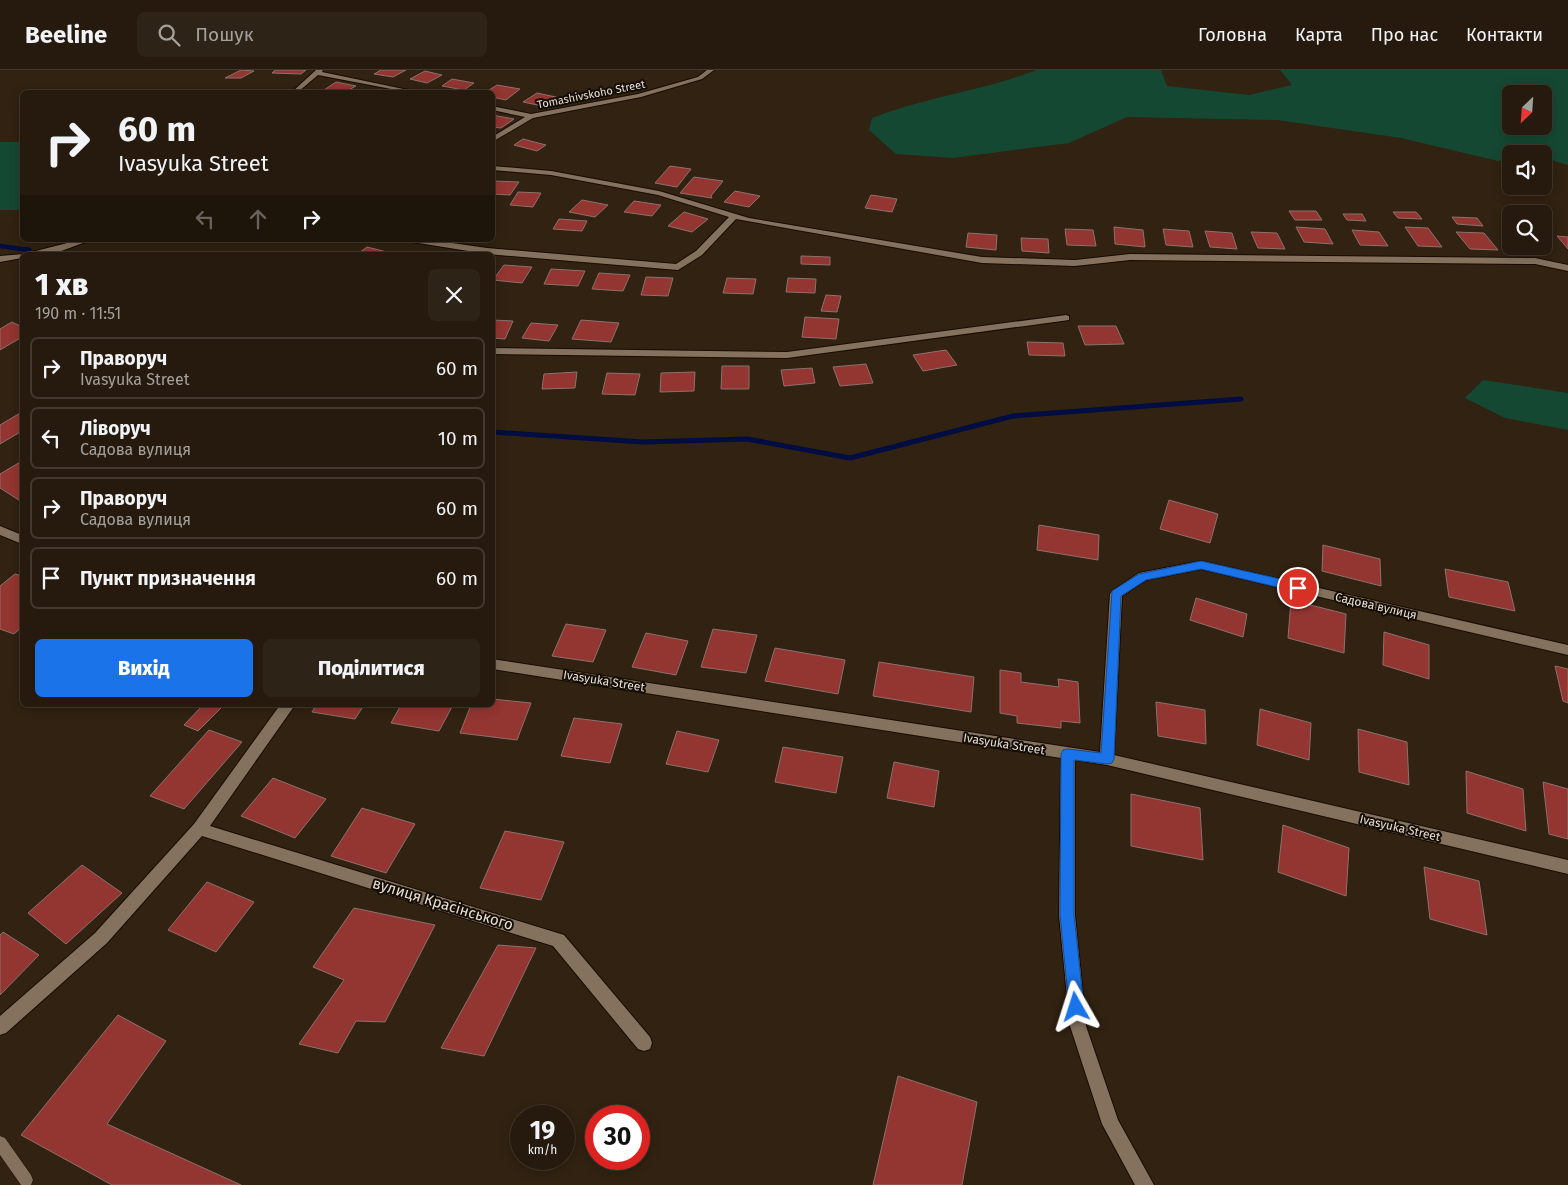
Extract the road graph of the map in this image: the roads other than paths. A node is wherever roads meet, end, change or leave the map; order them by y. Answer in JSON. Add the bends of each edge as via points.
{"nodes":[{"id":1,"x":711,"y":70,"type":"edge"},
{"id":2,"x":318,"y":71,"type":"edge"},
{"id":3,"x":297,"y":90,"type":"edge"},
{"id":4,"x":406,"y":90,"type":"edge"},
{"id":5,"x":495,"y":109,"type":"edge"},
{"id":6,"x":531,"y":116,"type":"junction"},
{"id":7,"x":495,"y":138,"type":"edge"},
{"id":8,"x":495,"y":168,"type":"edge"},
{"id":9,"x":734,"y":216,"type":"junction"},
{"id":10,"x":81,"y":242,"type":"edge"},
{"id":11,"x":426,"y":242,"type":"edge"},
{"id":12,"x":45,"y":252,"type":"edge"},
{"id":13,"x":481,"y":252,"type":"edge"},
{"id":14,"x":495,"y":254,"type":"edge"},
{"id":15,"x":20,"y":256,"type":"edge"},
{"id":16,"x":0,"y":259,"type":"edge"},
{"id":17,"x":1568,"y":268,"type":"edge"},
{"id":18,"x":1066,"y":318,"type":"dead end"},
{"id":19,"x":495,"y":351,"type":"edge"},
{"id":20,"x":0,"y":530,"type":"edge"},
{"id":21,"x":20,"y":539,"type":"edge"},
{"id":22,"x":1568,"y":650,"type":"edge"},
{"id":23,"x":495,"y":664,"type":"edge"},
{"id":24,"x":287,"y":707,"type":"edge"},
{"id":25,"x":1068,"y":754,"type":"junction"},
{"id":26,"x":1107,"y":759,"type":"junction"},
{"id":27,"x":199,"y":829,"type":"junction"},
{"id":28,"x":1568,"y":867,"type":"edge"},
{"id":29,"x":0,"y":1027,"type":"edge"},
{"id":30,"x":644,"y":1043,"type":"dead end"},
{"id":31,"x":0,"y":1143,"type":"edge"},
{"id":32,"x":26,"y":1180,"type":"dead end"},
{"id":33,"x":1145,"y":1185,"type":"edge"}],
"edges":[{"from":1,"to":6,"type":"street","name":"Tomashivskoho Street","via":[[700,78],[639,96]]},
{"from":2,"to":3,"type":"street"},
{"from":2,"to":4,"type":"street"},
{"from":5,"to":6,"type":"street"},
{"from":6,"to":7,"type":"street"},
{"from":8,"to":9,"type":"street","via":[[551,173],[659,193]]},
{"from":9,"to":14,"type":"street","via":[[699,253],[678,267]]},
{"from":9,"to":17,"type":"street","via":[[982,260],[1075,264],[1130,257],[1535,261]]},
{"from":10,"to":12,"type":"street"},
{"from":11,"to":13,"type":"street"},
{"from":15,"to":16,"type":"street"},
{"from":18,"to":19,"type":"street","via":[[787,355]]},
{"from":20,"to":21,"type":"street"},
{"from":22,"to":26,"type":"street","name":"Садова вулиця","via":[[1201,565],[1143,576],[1116,594]]},
{"from":23,"to":25,"type":"street","name":"Ivasyuka Street"},
{"from":24,"to":27,"type":"street"},
{"from":25,"to":26,"type":"street","name":"Ivasyuka Street"},
{"from":25,"to":33,"type":"street","via":[[1067,915],[1078,1026],[1112,1124]]},
{"from":26,"to":28,"type":"street","name":"Ivasyuka Street"},
{"from":27,"to":29,"type":"street","via":[[101,938]]},
{"from":27,"to":30,"type":"street","name":"вулиця Красінського","via":[[558,940]]},
{"from":31,"to":32,"type":"lane"}]}
